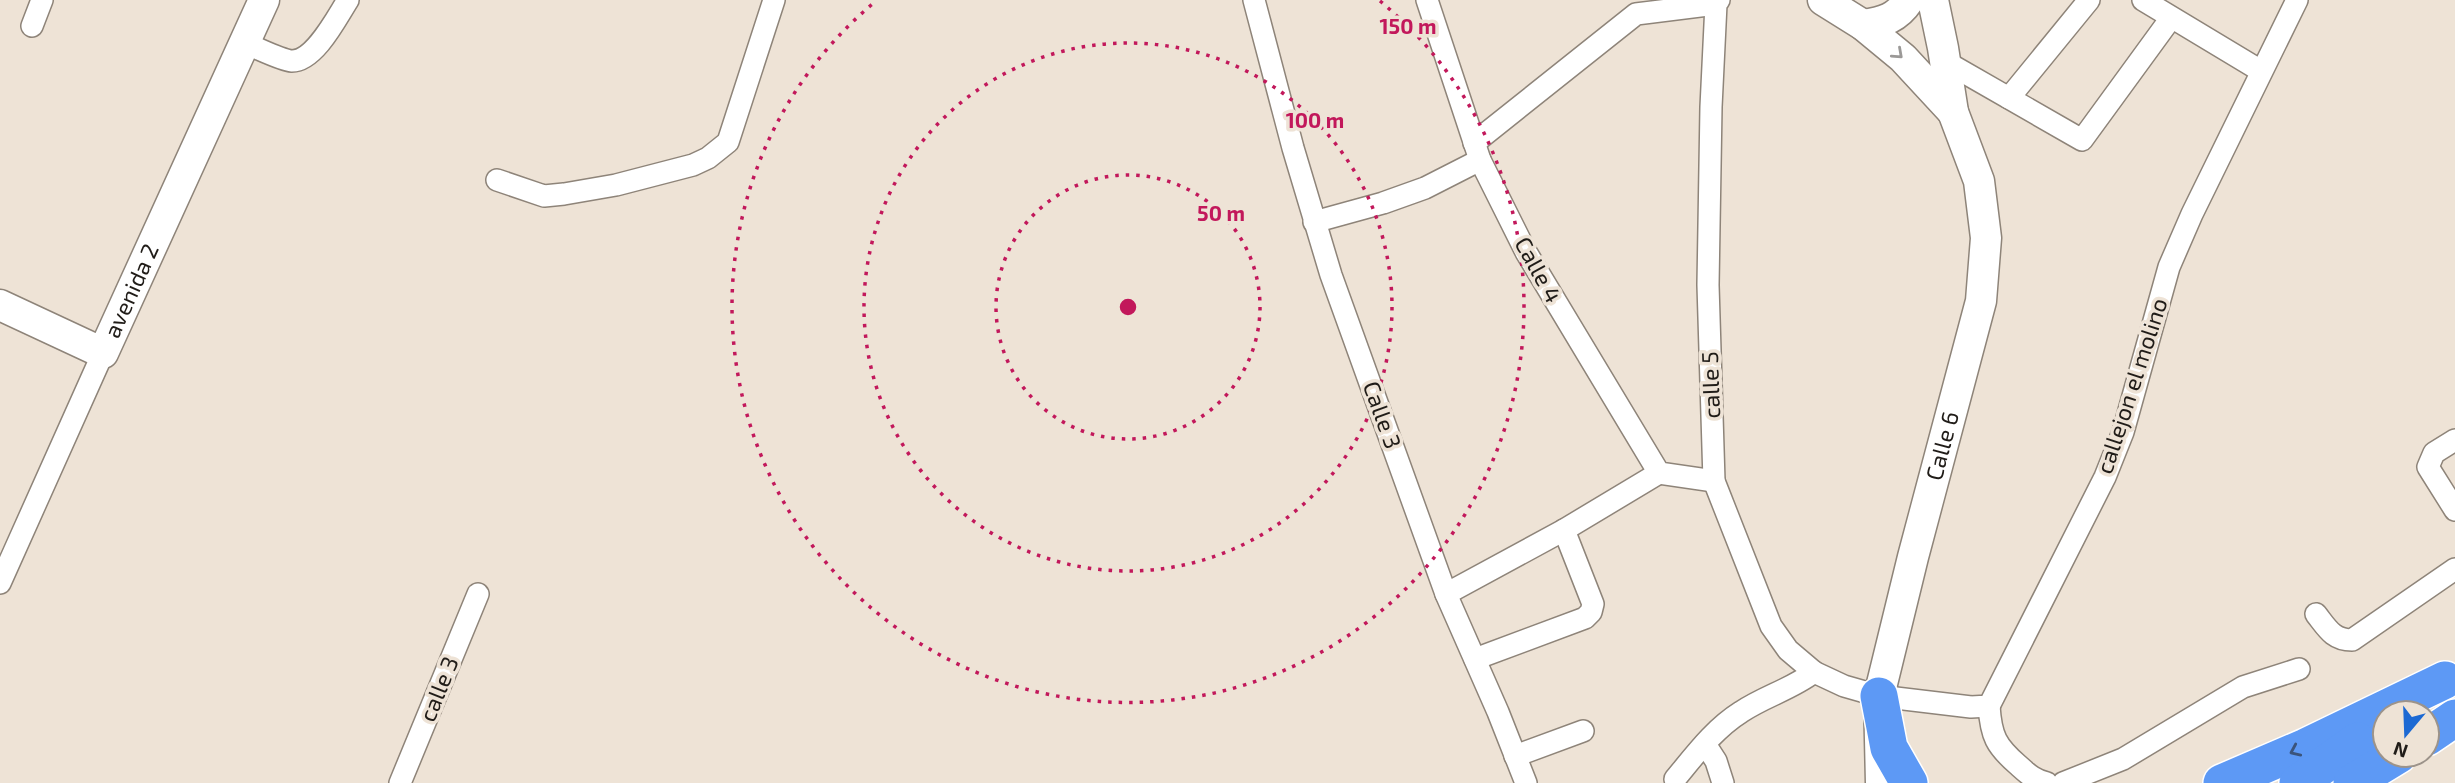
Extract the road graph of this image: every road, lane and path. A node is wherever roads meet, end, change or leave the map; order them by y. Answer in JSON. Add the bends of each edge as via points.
{"nodes":[{"id":1,"x":42,"y":0,"type":"edge"},
{"id":2,"x":264,"y":0,"type":"edge"},
{"id":3,"x":348,"y":0,"type":"edge"},
{"id":4,"x":774,"y":0,"type":"edge"},
{"id":5,"x":1254,"y":0,"type":"edge"},
{"id":6,"x":1427,"y":0,"type":"edge"},
{"id":7,"x":1823,"y":0,"type":"edge"},
{"id":8,"x":1909,"y":0,"type":"edge"},
{"id":9,"x":1933,"y":0,"type":"edge"},
{"id":10,"x":2089,"y":0,"type":"edge"},
{"id":11,"x":2143,"y":0,"type":"edge"},
{"id":12,"x":2297,"y":0,"type":"edge"},
{"id":13,"x":1717,"y":2,"type":"edge"},
{"id":14,"x":1629,"y":7,"type":"edge"},
{"id":15,"x":2171,"y":18,"type":"junction"},
{"id":16,"x":1863,"y":25,"type":"junction"},
{"id":17,"x":32,"y":26,"type":"dead end"},
{"id":18,"x":244,"y":43,"type":"junction"},
{"id":19,"x":1946,"y":62,"type":"junction"},
{"id":20,"x":2261,"y":71,"type":"junction"},
{"id":21,"x":2009,"y":99,"type":"junction"},
{"id":22,"x":1953,"y":112,"type":"junction"},
{"id":23,"x":1477,"y":151,"type":"junction"},
{"id":24,"x":498,"y":180,"type":"dead end"},
{"id":25,"x":1314,"y":222,"type":"junction"},
{"id":26,"x":0,"y":305,"type":"edge"},
{"id":27,"x":103,"y":353,"type":"junction"},
{"id":28,"x":2455,"y":440,"type":"edge"},
{"id":29,"x":1659,"y":473,"type":"junction"},
{"id":30,"x":1714,"y":481,"type":"junction"},
{"id":31,"x":2455,"y":510,"type":"edge"},
{"id":32,"x":1564,"y":530,"type":"junction"},
{"id":33,"x":2455,"y":569,"type":"edge"},
{"id":34,"x":0,"y":583,"type":"edge"},
{"id":35,"x":478,"y":594,"type":"dead end"},
{"id":36,"x":1446,"y":594,"type":"junction"},
{"id":37,"x":2316,"y":614,"type":"dead end"},
{"id":38,"x":1475,"y":659,"type":"junction"},
{"id":39,"x":2299,"y":669,"type":"dead end"},
{"id":40,"x":1814,"y":672,"type":"junction"},
{"id":41,"x":2450,"y":676,"type":"edge"},
{"id":42,"x":1879,"y":696,"type":"junction"},
{"id":43,"x":2418,"y":699,"type":"edge"},
{"id":44,"x":1989,"y":706,"type":"junction"},
{"id":45,"x":1583,"y":731,"type":"dead end"},
{"id":46,"x":2371,"y":732,"type":"edge"},
{"id":47,"x":1705,"y":744,"type":"junction"},
{"id":48,"x":1516,"y":756,"type":"junction"},
{"id":49,"x":2375,"y":769,"type":"edge"},
{"id":50,"x":2388,"y":769,"type":"edge"},
{"id":51,"x":1675,"y":779,"type":"dead end"},
{"id":52,"x":400,"y":783,"type":"edge"},
{"id":53,"x":1526,"y":783,"type":"edge"},
{"id":54,"x":1723,"y":783,"type":"edge"},
{"id":55,"x":1881,"y":783,"type":"edge"},
{"id":56,"x":1909,"y":783,"type":"edge"},
{"id":57,"x":2047,"y":783,"type":"edge"},
{"id":58,"x":2063,"y":783,"type":"edge"},
{"id":59,"x":2222,"y":783,"type":"edge"},
{"id":60,"x":2298,"y":783,"type":"edge"},
{"id":61,"x":2352,"y":783,"type":"edge"},
{"id":62,"x":2370,"y":783,"type":"edge"}],
"edges":[{"from":1,"to":17,"type":"street"},
{"from":2,"to":18,"type":"street","name":"avenida 2"},
{"from":3,"to":18,"type":"street","via":[[330,30],[303,58],[291,61]]},
{"from":4,"to":24,"type":"street","via":[[728,142],[708,159],[616,185],[544,196]]},
{"from":5,"to":25,"type":"street","name":"Calle 3"},
{"from":6,"to":23,"type":"street","name":"Calle 4"},
{"from":7,"to":16,"type":"street","name":"Calle 6"},
{"from":8,"to":16,"type":"street","via":[[1891,19]]},
{"from":9,"to":19,"type":"street","name":"Calle 6"},
{"from":10,"to":21,"type":"street"},
{"from":11,"to":15,"type":"street"},
{"from":12,"to":20,"type":"street","name":"callejon el molino"},
{"from":13,"to":14,"type":"street"},
{"from":13,"to":30,"type":"street","name":"calle 5","via":[[1708,285]]},
{"from":14,"to":23,"type":"street"},
{"from":15,"to":20,"type":"street"},
{"from":15,"to":21,"type":"street","via":[[2082,140]]},
{"from":16,"to":22,"type":"street","name":"Calle 6","one_way":true,"via":[[1903,58]]},
{"from":18,"to":27,"type":"street","name":"avenida 2"},
{"from":19,"to":21,"type":"street"},
{"from":19,"to":22,"type":"street","name":"Calle 6"},
{"from":20,"to":44,"type":"street","name":"callejon el molino","via":[[2169,267],[2123,432],[2105,477]]},
{"from":22,"to":42,"type":"street","name":"Calle 6","via":[[1979,181],[1986,238],[1981,301]]},
{"from":23,"to":25,"type":"street","via":[[1414,192]]},
{"from":23,"to":29,"type":"street","name":"Calle 4","via":[[1527,252]]},
{"from":25,"to":36,"type":"street","name":"Calle 3"},
{"from":26,"to":27,"type":"street"},
{"from":27,"to":34,"type":"street","name":"avenida 2"},
{"from":28,"to":31,"type":"street","via":[[2434,453],[2428,467]]},
{"from":29,"to":30,"type":"street"},
{"from":29,"to":32,"type":"street"},
{"from":30,"to":40,"type":"street","name":"calle 5","via":[[1771,626],[1788,650]]},
{"from":32,"to":36,"type":"street"},
{"from":32,"to":38,"type":"street","via":[[1593,604],[1591,611],[1585,618]]},
{"from":33,"to":37,"type":"street","via":[[2352,640],[2332,636]]},
{"from":35,"to":52,"type":"street","name":"calle 3"},
{"from":36,"to":38,"type":"street","name":"Calle 3"},
{"from":38,"to":48,"type":"street","name":"Calle 3"},
{"from":39,"to":58,"type":"street","via":[[2242,687],[2123,759]]},
{"from":40,"to":42,"type":"street","name":"calle 5"},
{"from":40,"to":47,"type":"street","via":[[1741,712]]},
{"from":41,"to":43,"type":"highway"},
{"from":41,"to":59,"type":"highway","one_way":true},
{"from":42,"to":44,"type":"street"},
{"from":42,"to":55,"type":"street","name":"Calle 6"},
{"from":42,"to":56,"type":"highway","via":[[1889,748]]},
{"from":44,"to":57,"type":"street","via":[[2001,750],[2035,780]]},
{"from":45,"to":48,"type":"street"},
{"from":46,"to":60,"type":"highway"},
{"from":47,"to":51,"type":"street"},
{"from":47,"to":54,"type":"street"},
{"from":48,"to":53,"type":"street","name":"Calle 3"},
{"from":49,"to":61,"type":"highway"},
{"from":50,"to":62,"type":"highway"}]}
